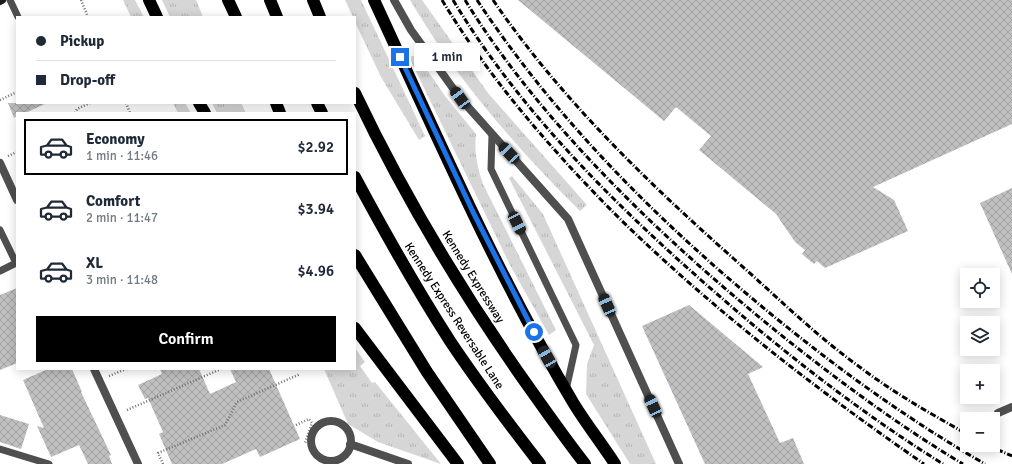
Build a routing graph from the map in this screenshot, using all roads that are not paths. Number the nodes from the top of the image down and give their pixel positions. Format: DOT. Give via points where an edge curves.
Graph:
graph roads {
  1 [pos="10,0"];
  2 [pos="149,0"];
  3 [pos="228,0"];
  4 [pos="270,0"];
  5 [pos="313,0"];
  6 [pos="374,0"];
  7 [pos="394,0"];
  8 [pos="18,16"];
  9 [pos="157,16"];
  10 [pos="236,16"];
  11 [pos="277,16"];
  12 [pos="320,16"];
  13 [pos="356,95"];
  14 [pos="492,135"];
  15 [pos="0,163"];
  16 [pos="356,179"];
  17 [pos="16,198"];
  18 [pos="0,230"];
  19 [pos="356,257"];
  20 [pos="0,271"];
  21 [pos="356,329"];
  22 [pos="94,370"];
  23 [pos="566,390"];
  24 [pos="1012,407"];
  25 [pos="998,412"];
  26 [pos="350,444"];
  27 [pos="0,449"];
  28 [pos="49,464"];
  29 [pos="138,464"];
  30 [pos="408,464"];
  31 [pos="458,464"];
  32 [pos="490,464"];
  33 [pos="540,464"];
  34 [pos="585,464"];
  35 [pos="615,464"];
  36 [pos="679,464"];
  1 -- 8 [label="lane"];
  2 -- 9 [label="highway"];
  3 -- 10 [label="highway"];
  4 -- 11 [label="highway"];
  5 -- 12 [label="highway"];
  6 -- 23 [label="highway" via="473,212 520,307"];
  7 -- 14 [label="street" via="411,30 460,98"];
  13 -- 34 [label="highway, Kennedy Expressway" via="419,215 471,303"];
  14 -- 23 [label="lane" via="491,169 576,345"];
  14 -- 36 [label="street" via="568,218"];
  15 -- 17 [label="street"];
  16 -- 33 [label="highway, Kennedy Express Reversable Lane" via="392,246 450,341"];
  18 -- 20 [label="lane" via="16,263"];
  19 -- 32 [label="highway" via="427,372"];
  21 -- 31 [label="highway"];
  22 -- 29 [label="street"];
  23 -- 35 [label="highway"];
  24 -- 25 [label="street"];
  26 -- 26 [label="street" via="345,427 334,422 322,423 312,437 312,448 316,454 327,460 339,459"];
  26 -- 30 [label="street"];
  27 -- 28 [label="lane"];
}
